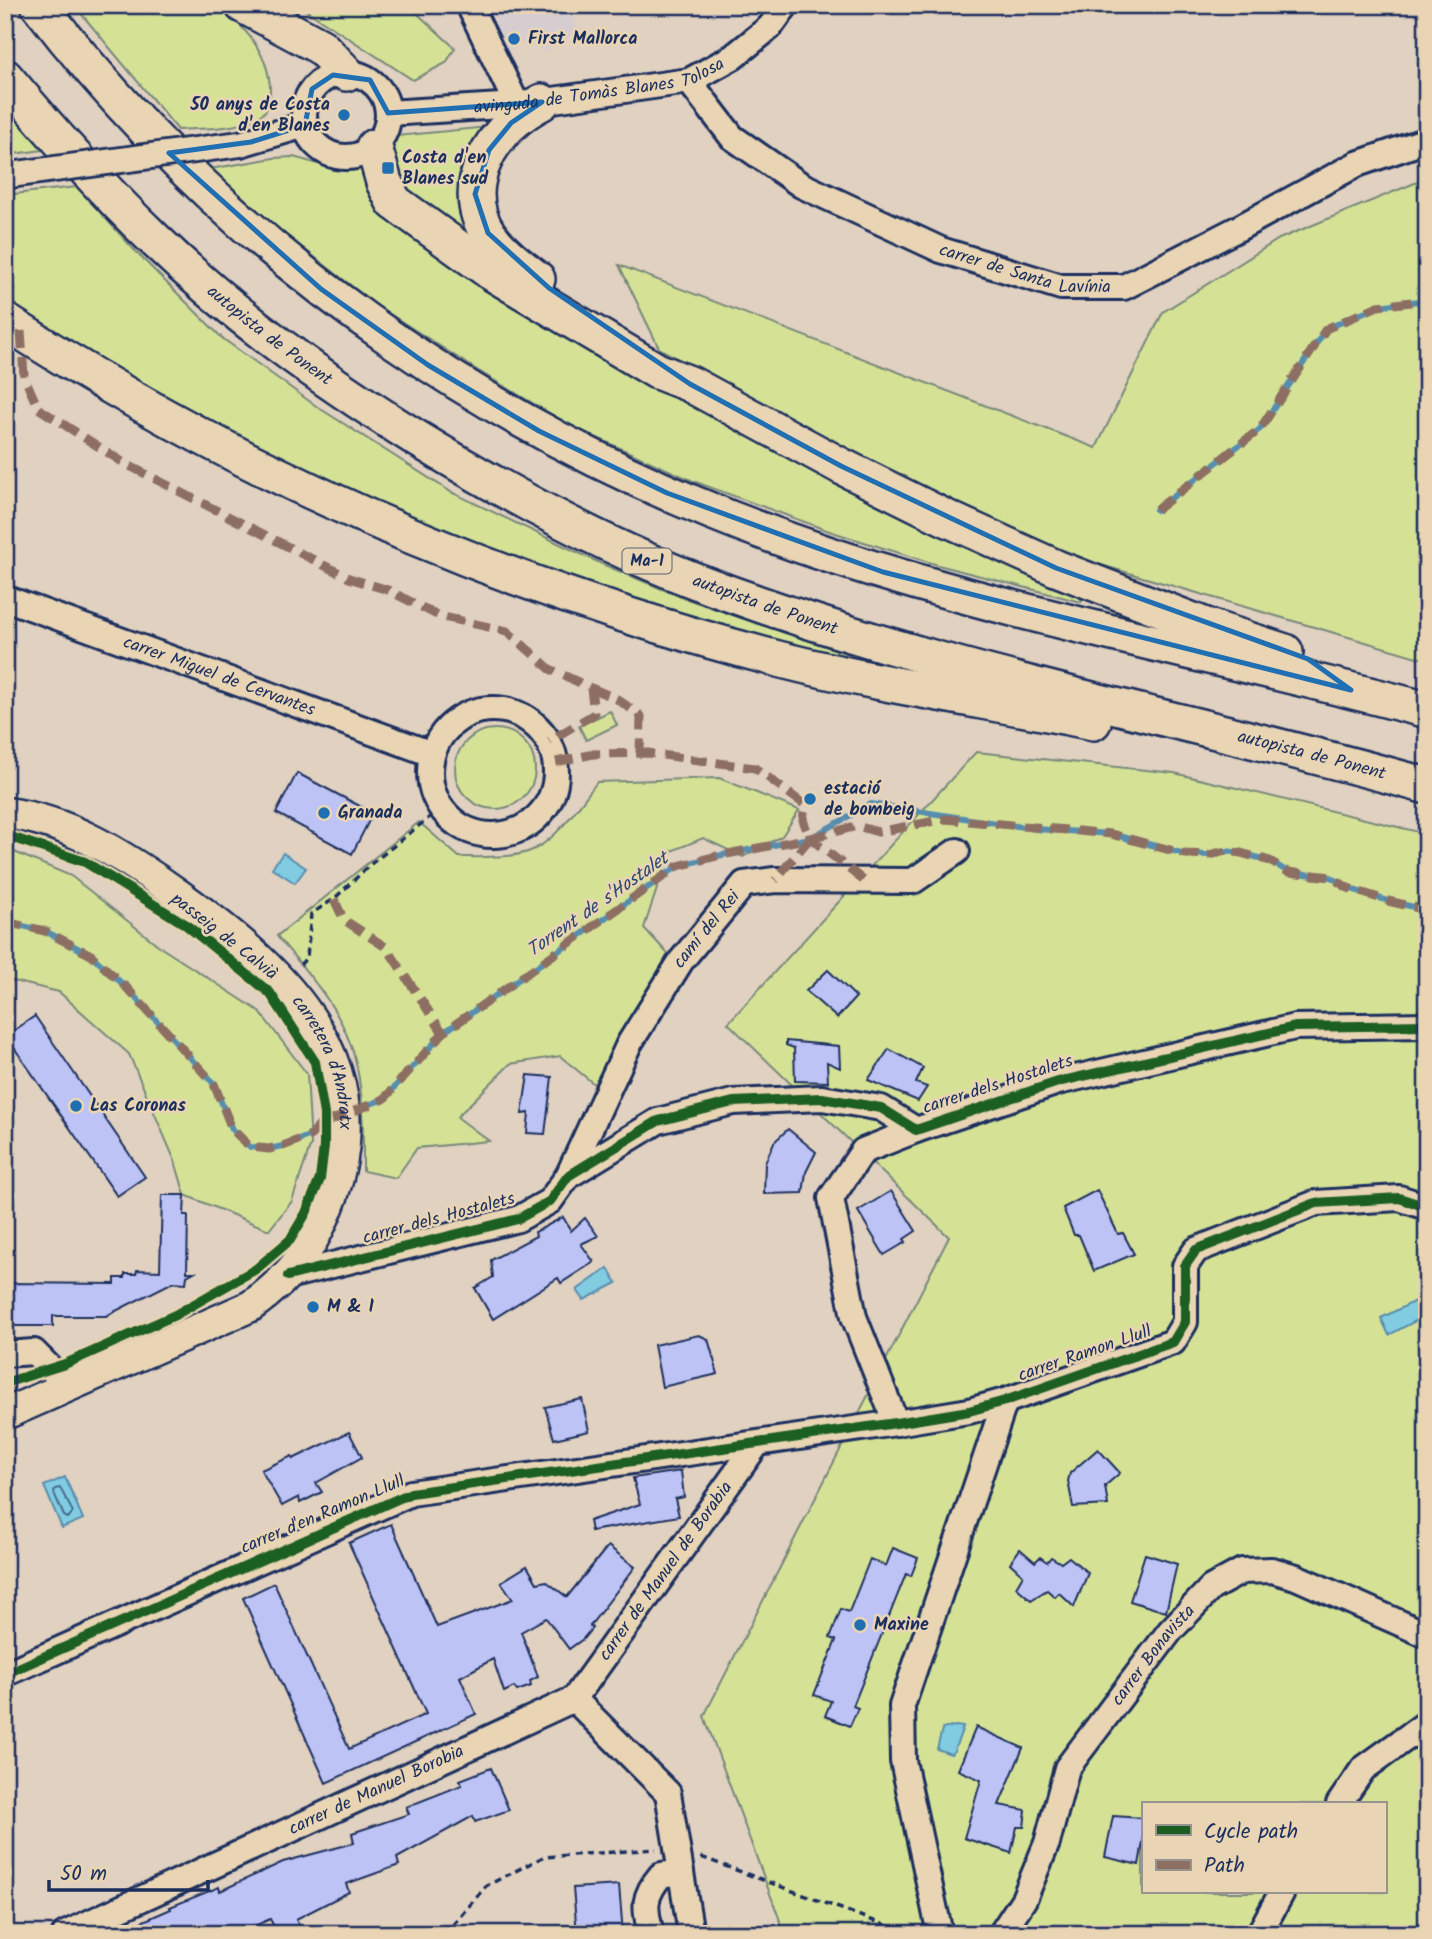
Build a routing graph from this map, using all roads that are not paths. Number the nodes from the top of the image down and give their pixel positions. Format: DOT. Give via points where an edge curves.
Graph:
graph roads {
  1 [pos="39,5"];
  2 [pos="243,5"];
  3 [pos="469,5"];
  4 [pos="786,5"];
  5 [pos="346,73"];
  6 [pos="5,76"];
  7 [pos="689,81"];
  8 [pos="529,104"];
  9 [pos="388,113"];
  10 [pos="304,125"];
  11 [pos="1427,140"];
  12 [pos="374,147"];
  13 [pos="8,176"];
  14 [pos="5,321"];
  15 [pos="690,384"];
  16 [pos="5,598"];
  17 [pos="1351,690"];
  18 [pos="1427,710"];
  19 [pos="432,754"];
  20 [pos="1427,786"];
  21 [pos="1427,805"];
  22 [pos="5,813"];
  23 [pos="957,851"];
  24 [pos="1427,1025"];
  25 [pos="916,1130"];
  26 [pos="568,1176"];
  27 [pos="1427,1207"];
  28 [pos="288,1276"];
  29 [pos="5,1354"];
  30 [pos="68,1387"];
  31 [pos="1005,1401"];
  32 [pos="5,1415"];
  33 [pos="896,1423"];
  34 [pos="757,1444"];
  35 [pos="1427,1635"];
  36 [pos="5,1675"];
  37 [pos="574,1699"];
  38 [pos="1427,1723"];
  39 [pos="1340,1802"];
  40 [pos="681,1872"];
  41 [pos="1281,1894"];
  42 [pos="65,1934"];
  43 [pos="651,1934"];
  44 [pos="691,1934"];
  45 [pos="940,1934"];
  46 [pos="1001,1934"];
  47 [pos="1259,1934"];
  1 -- 17 [label="highway" via="140,124 274,251 428,365 569,447 667,493 831,556 990,602"];
  2 -- 5 [label="highway" via="321,47"];
  3 -- 8 [label="street"];
  4 -- 7 [label="street, avinguda de Tomàs Blanes Tolosa" via="770,27 733,57"];
  5 -- 9 [label="street" via="370,80 386,100"];
  5 -- 10 [label="street" via="322,80 312,89 303,113"];
  6 -- 20 [label="highway, autopista de Ponent / Ma-1" via="129,214 274,341 338,390 486,481 591,536 708,585 864,638"];
  7 -- 8 [label="street, avinguda de Tomàs Blanes Tolosa"];
  7 -- 11 [label="street, carrer de Santa Lavínia" via="732,137 801,185 941,250 1061,287 1124,288 1357,164"];
  8 -- 9 [label="street, avinguda de Tomàs Blanes Tolosa"];
  8 -- 15 [label="highway" via="481,165 475,194 488,233 549,289"];
  9 -- 12 [label="street" via="382,137"];
  10 -- 12 [label="street" via="310,139 333,156 355,156"];
  10 -- 13 [label="street, bridge" via="240,144"];
  12 -- 15 [label="highway" via="394,202 491,272 657,371"];
  14 -- 21 [label="highway" via="116,389 265,469 417,538 559,593 782,660 1140,732"];
  15 -- 17 [label="highway" via="944,517 1056,568 1308,660"];
  16 -- 19 [label="street, carrer Miguel de Cervantes"];
  17 -- 18 [label="highway"];
  19 -- 19 [label="street" via="457,720 476,711 518,713 549,741 556,762 550,802 520,831 479,835 460,827 441,808 430,775"];
  22 -- 28 [label="main road, carretera d'Andratx" via="92,839 146,872 246,946 286,984 316,1024 335,1072 346,1135 324,1219"];
  23 -- 26 [label="street, camí del Rei" via="913,881 744,884 681,961 629,1044"];
  24 -- 25 [label="street, carrer dels Hostalets" via="1295,1027 1058,1082"];
  25 -- 26 [label="street, carrer dels Hostalets" via="881,1108 822,1098 733,1102 658,1121"];
  25 -- 33 [label="street" via="863,1151 831,1198 855,1317"];
  26 -- 28 [label="street, carrer dels Hostalets" via="550,1200 518,1219"];
  27 -- 31 [label="street, carrer Ramon Llull" via="1399,1198 1316,1203 1196,1250 1185,1266 1185,1322 1173,1342"];
  28 -- 30 [label="main road, carretera d'Andratx" via="251,1306"];
  29 -- 30 [label="street" via="34,1352"];
  30 -- 32 [label="main road, carretera d'Andratx"];
  31 -- 33 [label="street, carrer Ramon Llull"];
  31 -- 45 [label="street" via="902,1706 903,1761"];
  33 -- 34 [label="street, carrer Ramon Llull"];
  34 -- 36 [label="street, carrer d'en Ramon Llull" via="411,1493"];
  34 -- 37 [label="street, carrer de Manuel de Borabia"];
  35 -- 46 [label="street, carrer Bonavista" via="1272,1570 1242,1570 1211,1588 1170,1631 1067,1768 1047,1843 1024,1899"];
  37 -- 40 [label="street" via="668,1793"];
  37 -- 42 [label="street, carrer de Manuel Borobia"];
  38 -- 39 [label="street" via="1363,1769"];
  40 -- 43 [label="street" via="661,1875 647,1891"];
  40 -- 44 [label="street"];
  41 -- 47 [label="street"];
}
